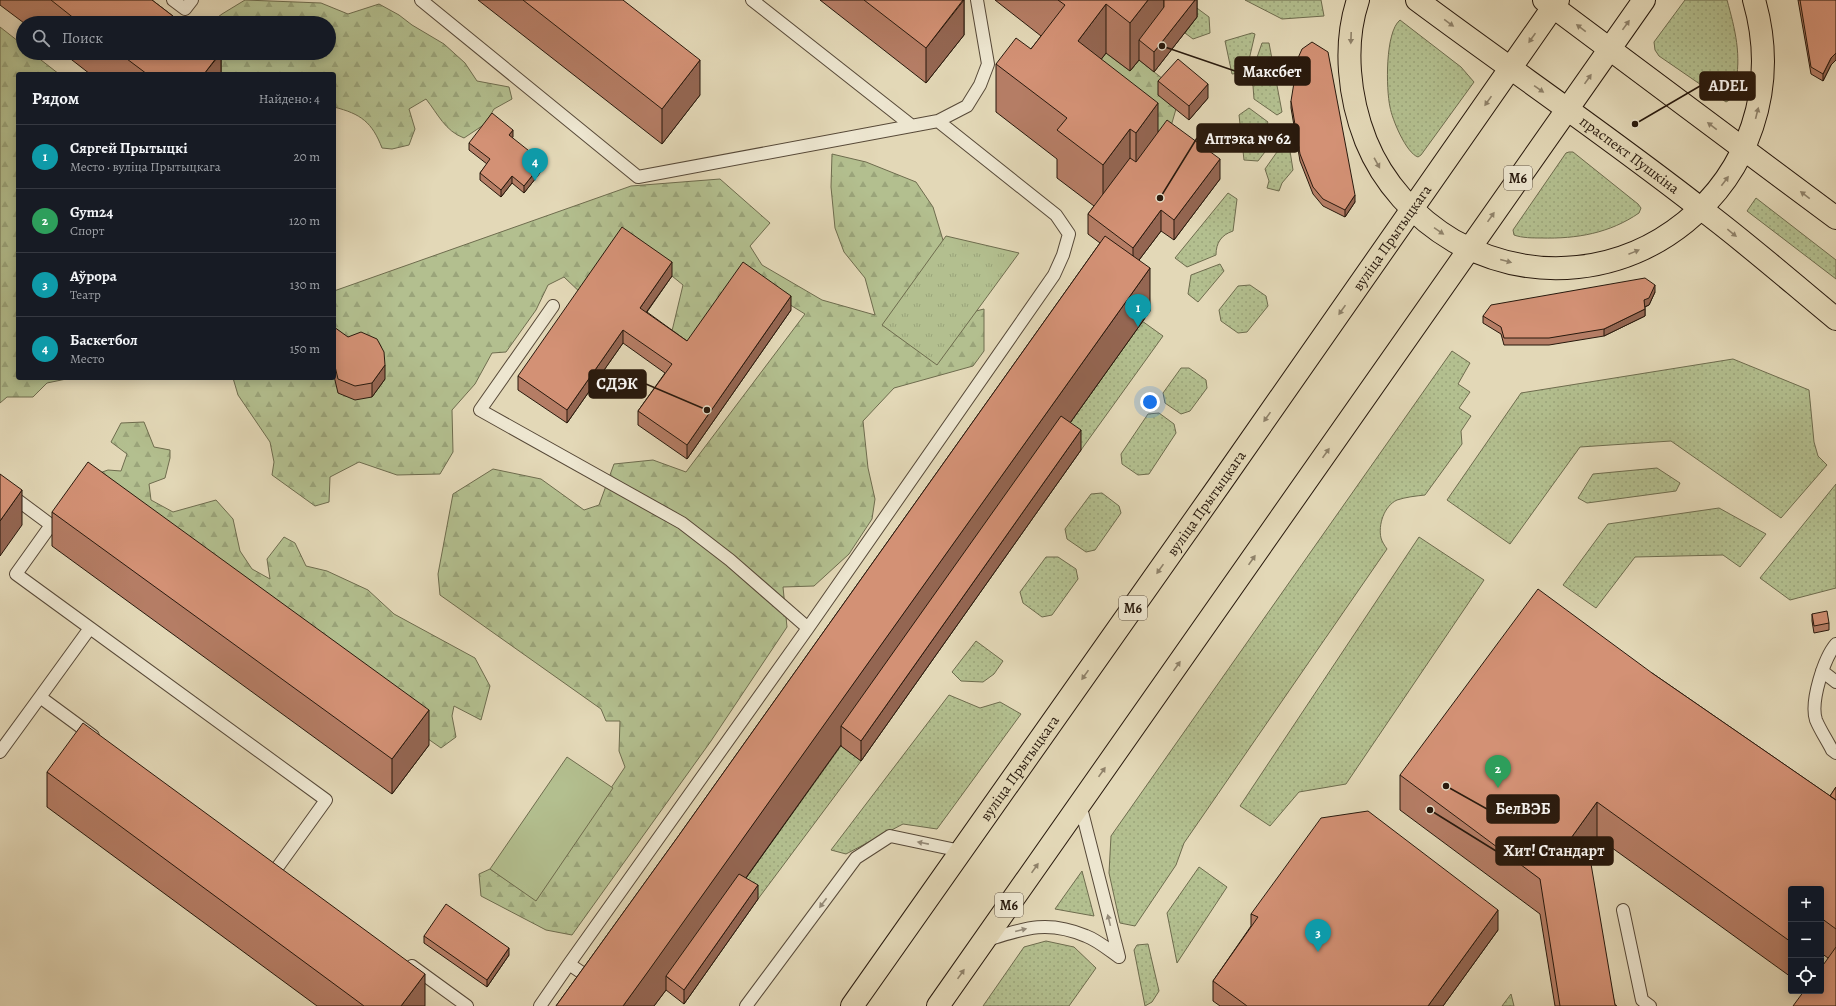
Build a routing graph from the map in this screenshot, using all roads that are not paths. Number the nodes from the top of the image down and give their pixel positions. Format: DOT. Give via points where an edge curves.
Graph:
graph roads {
  1 [pos="173,0"];
  2 [pos="192,0"];
  3 [pos="422,0"];
  4 [pos="752,0"];
  5 [pos="977,0"];
  6 [pos="1358,0"];
  7 [pos="1417,0"];
  8 [pos="1644,0"];
  9 [pos="1754,0"];
  10 [pos="1552,3"];
  11 [pos="1608,49"];
  12 [pos="1511,69"];
  13 [pos="1567,108"];
  14 [pos="938,121"];
  15 [pos="912,126"];
  16 [pos="1743,149"];
  17 [pos="1702,208"];
  18 [pos="1412,210"];
  19 [pos="1836,218"];
  20 [pos="1469,249"];
  21 [pos="553,306"];
  22 [pos="1836,319"];
  23 [pos="0,487"];
  24 [pos="90,628"];
  25 [pos="808,628"];
  26 [pos="1836,644"];
  27 [pos="1822,672"];
  28 [pos="1836,682"];
  29 [pos="40,697"];
  30 [pos="104,744"];
  31 [pos="0,752"];
  32 [pos="1836,753"];
  33 [pos="1080,804"];
  34 [pos="962,851"];
  35 [pos="264,859"];
  36 [pos="277,868"];
  37 [pos="290,878"];
  38 [pos="1623,910"];
  39 [pos="983,942"];
  40 [pos="404,960"];
  41 [pos="569,964"];
  42 [pos="602,986"];
  43 [pos="467,1006"];
  44 [pos="540,1006"];
  45 [pos="746,1006"];
  46 [pos="852,1006"];
  47 [pos="938,1006"];
  48 [pos="1650,1006"];
  1 -- 2 [label="lane" via="185,9"];
  3 -- 15 [label="lane" via="638,177"];
  4 -- 15 [label="lane"];
  5 -- 14 [label="lane" via="988,64 980,86 967,106"];
  6 -- 18 [label="main road, one-way" via="1352,25 1350,65 1358,118 1378,166"];
  7 -- 12 [label="main road, праспект Пушкіна, one-way"];
  11 -- 8 [label="main road, М6, one-way"];
  16 -- 9 [label="main road, one-way" via="1755,121 1762,80 1762,33"];
  11 -- 10 [label="main road, one-way"];
  10 -- 12 [label="main road, вуліца Прытыцкага / М6, one-way"];
  13 -- 11 [label="main road, М6, one-way"];
  16 -- 11 [label="main road, one-way"];
  12 -- 13 [label="main road, праспект Пушкіна, one-way"];
  12 -- 18 [label="main road, вуліца Прытыцкага / М6, one-way"];
  13 -- 17 [label="main road, праспект Пушкіна"];
  20 -- 13 [label="main road, М6, one-way"];
  14 -- 15 [label="lane"];
  14 -- 25 [label="lane" via="1056,215 1069,234 1054,275"];
  17 -- 16 [label="main road, one-way" via="1731,173"];
  19 -- 16 [label="main road, one-way"];
  20 -- 17 [label="main road, one-way" via="1522,265 1582,266 1623,257 1642,249 1676,229"];
  17 -- 22 [label="main road, праспект Пушкіна, one-way"];
  18 -- 20 [label="main road, one-way"];
  18 -- 34 [label="main road, вуліца Прытыцкага / М6, one-way"];
  33 -- 20 [label="main road, М6, one-way"];
  21 -- 25 [label="lane" via="480,410 682,523 730,560"];
  23 -- 24 [label="lane" via="51,525 16,574"];
  24 -- 29 [label="lane"];
  24 -- 36 [label="lane" via="326,800"];
  25 -- 41 [label="lane"];
  26 -- 27 [label="lane"];
  27 -- 28 [label="lane"];
  27 -- 32 [label="lane" via="1816,699 1816,719"];
  29 -- 30 [label="lane"];
  29 -- 31 [label="lane"];
  39 -- 33 [label="main road, М6, one-way"];
  39 -- 33 [label="lane, one-way" via="1022,929 1052,926 1086,936 1119,958"];
  34 -- 45 [label="lane, one-way" via="890,836 856,858"];
  34 -- 46 [label="main road, вуліца Прытыцкага / М6"];
  35 -- 36 [label="lane"];
  36 -- 37 [label="lane"];
  38 -- 48 [label="lane" via="1642,1000"];
  47 -- 39 [label="main road, М6, one-way"];
  40 -- 43 [label="lane"];
  41 -- 42 [label="lane"];
  41 -- 44 [label="lane"];
}
